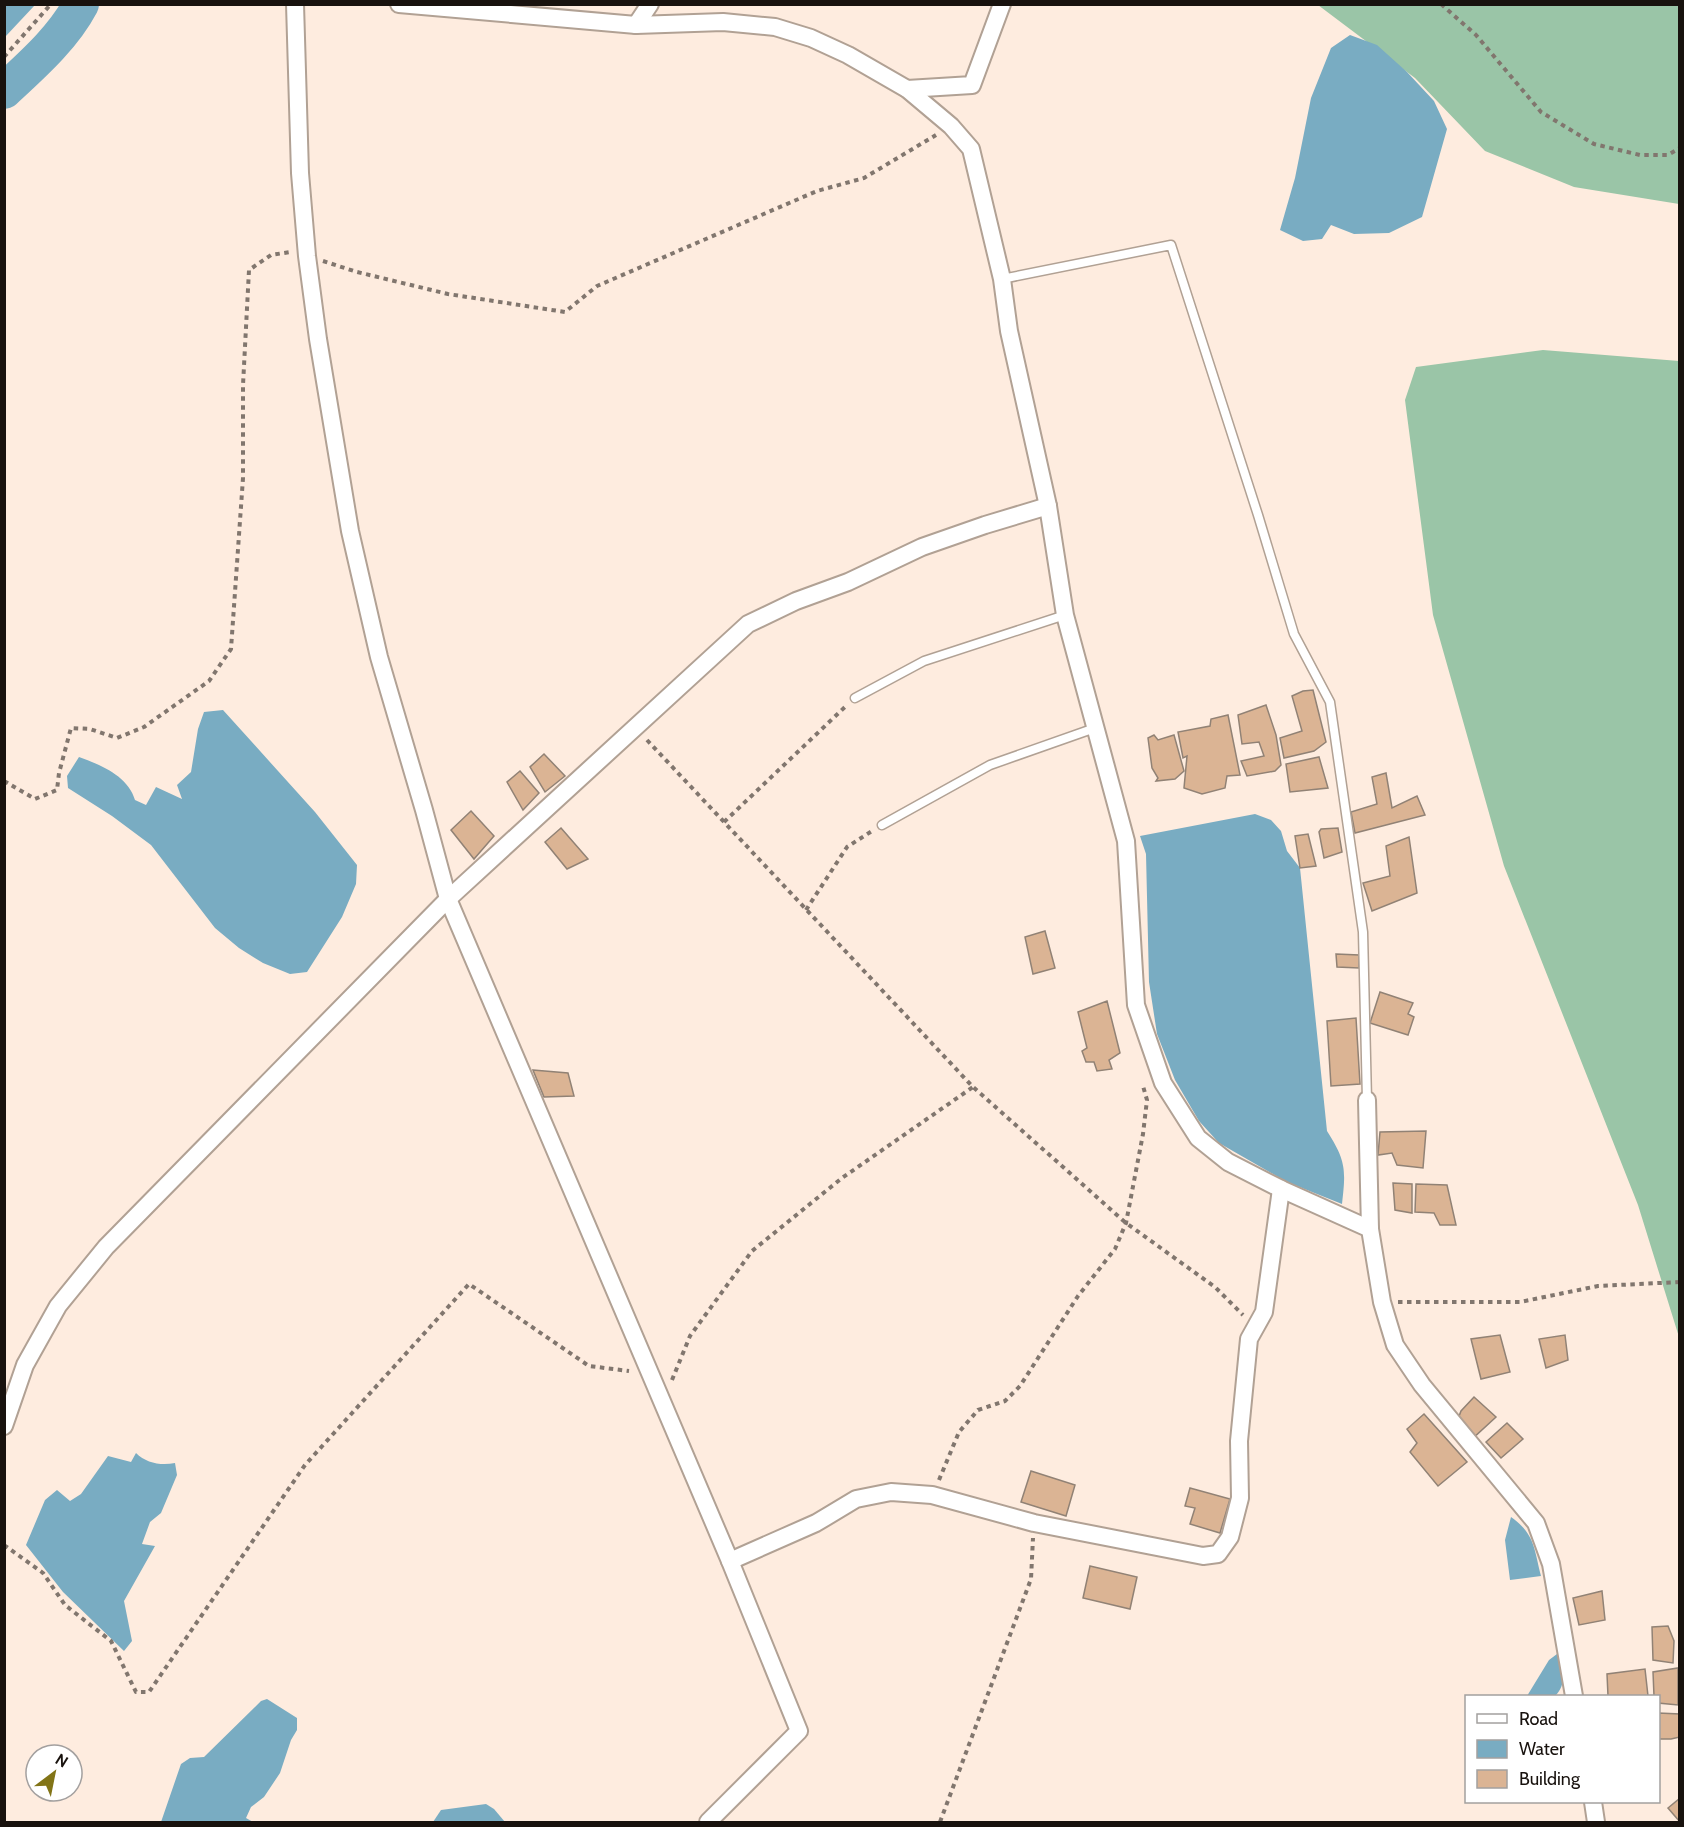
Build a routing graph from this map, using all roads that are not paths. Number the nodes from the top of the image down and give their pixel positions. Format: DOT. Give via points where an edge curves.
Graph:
graph roads {
  1 [pos="295,4"];
  2 [pos="399,4"];
  3 [pos="650,4"];
  4 [pos="1002,4"];
  5 [pos="636,25"];
  6 [pos="907,89"];
  7 [pos="1002,279"];
  8 [pos="1048,506"];
  9 [pos="1065,615"];
  10 [pos="855,698"];
  11 [pos="1095,728"];
  12 [pos="882,825"];
  13 [pos="448,899"];
  14 [pos="1367,1100"];
  15 [pos="1281,1189"];
  16 [pos="1370,1229"];
  17 [pos="4,1426"];
  18 [pos="730,1561"];
  19 [pos="1574,1695"];
  20 [pos="1593,1803"];
  21 [pos="708,1822"];
  22 [pos="1596,1822"];
  1 -- 13 [label="street" via="300,173 307,256 350,531 366,605"];
  2 -- 5 [label="street"];
  3 -- 5 [label="street"];
  4 -- 6 [label="street" via="972,85"];
  5 -- 6 [label="street" via="723,22 775,27 812,38"];
  6 -- 7 [label="street" via="951,126 971,149"];
  7 -- 8 [label="street" via="1009,331"];
  7 -- 14 [label="lane" via="1171,245 1294,634 1330,702 1363,932"];
  8 -- 9 [label="street"];
  8 -- 13 [label="street" via="922,547 747,624"];
  9 -- 10 [label="lane" via="924,661"];
  9 -- 11 [label="street"];
  11 -- 12 [label="lane" via="990,765"];
  11 -- 15 [label="street" via="1126,841 1136,1005 1162,1083 1198,1138 1228,1162"];
  13 -- 17 [label="street" via="106,1246 58,1306 25,1365"];
  13 -- 18 [label="street"];
  14 -- 16 [label="street"];
  15 -- 16 [label="street"];
  15 -- 18 [label="street" via="1264,1312 1249,1339 1239,1441 1240,1498 1230,1537 1218,1554 1203,1556 1034,1522 932,1495 891,1492 856,1499 816,1524"];
  16 -- 19 [label="street" via="1382,1302 1395,1345 1422,1385 1536,1523 1551,1564"];
  18 -- 21 [label="street" via="799,1731"];
  20 -- 22 [label="street"];
}
